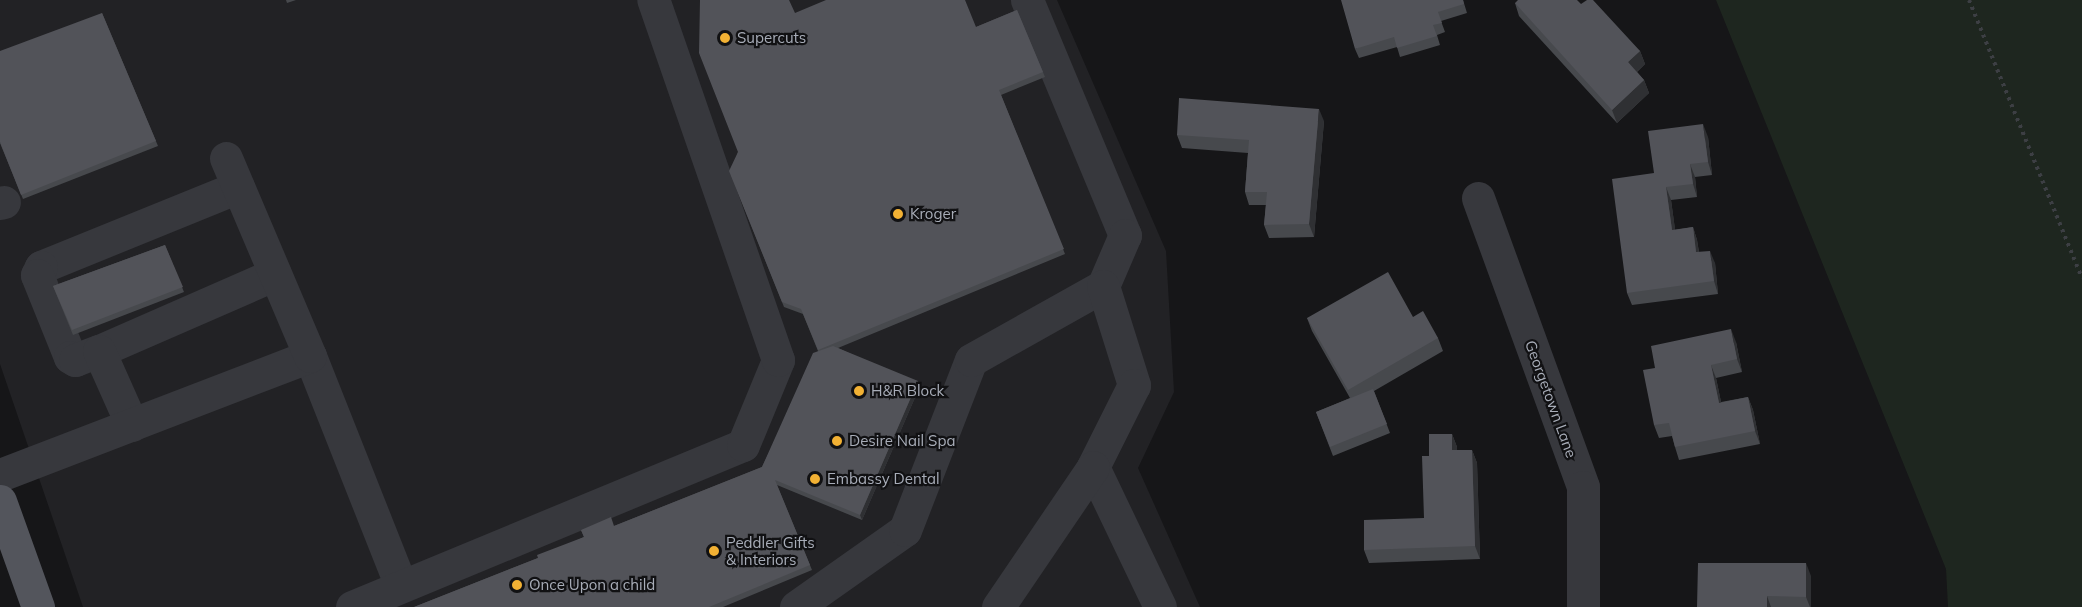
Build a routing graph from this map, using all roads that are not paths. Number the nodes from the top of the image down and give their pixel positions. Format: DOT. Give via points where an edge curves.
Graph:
graph roads {
  1 [pos="653,0"];
  2 [pos="1027,0"];
  3 [pos="1478,198"];
  4 [pos="275,274"];
  5 [pos="1103,286"];
  6 [pos="99,351"];
  7 [pos="310,356"];
  8 [pos="132,425"];
  9 [pos="1093,467"];
  10 [pos="0,476"];
  11 [pos="0,501"];
  12 [pos="401,586"];
  13 [pos="38,607"];
  14 [pos="352,607"];
  15 [pos="796,607"];
  16 [pos="998,607"];
  17 [pos="1160,607"];
  18 [pos="1583,607"];
  1 -- 12 [label="street" via="778,360 743,445"];
  2 -- 5 [label="street" via="1125,235"];
  3 -- 18 [label="street, Georgetown Lane" via="1583,487"];
  4 -- 6 [label="street"];
  4 -- 6 [label="street" via="232,172 41,267 37,275 70,357 75,360"];
  4 -- 7 [label="street"];
  5 -- 9 [label="street" via="1134,385"];
  5 -- 15 [label="street" via="971,360 905,530"];
  6 -- 8 [label="street"];
  7 -- 8 [label="street"];
  7 -- 12 [label="street"];
  8 -- 10 [label="street"];
  9 -- 16 [label="street"];
  9 -- 17 [label="street"];
  11 -- 13 [label="main road"];
  12 -- 14 [label="street"];
}
